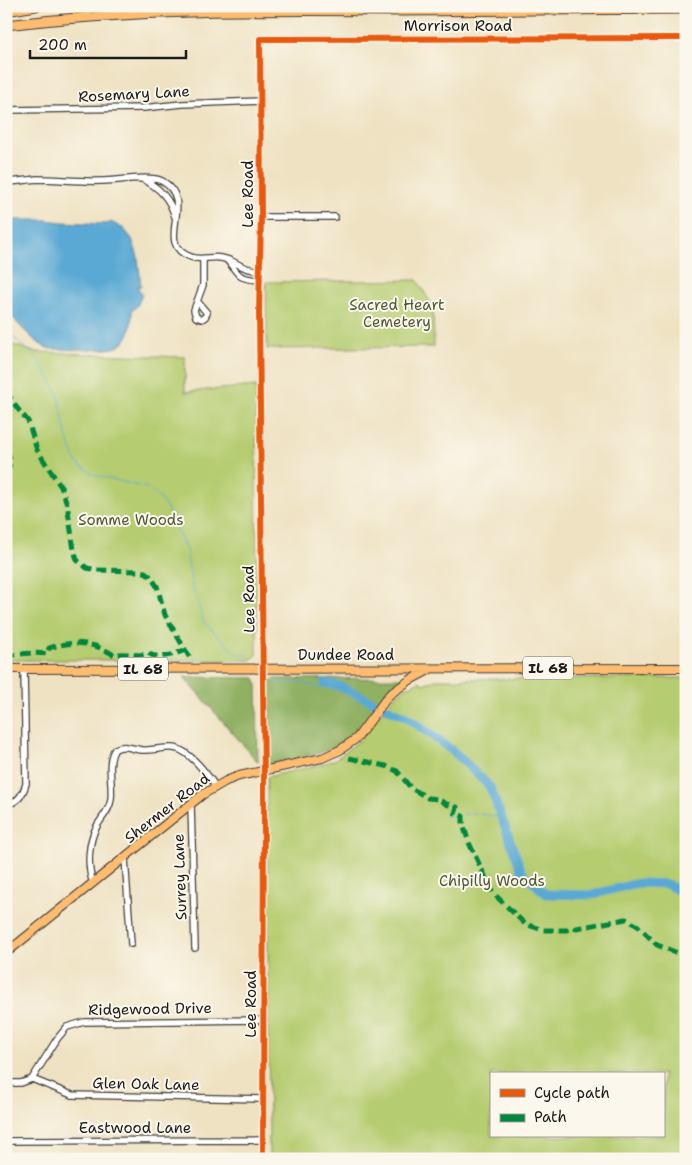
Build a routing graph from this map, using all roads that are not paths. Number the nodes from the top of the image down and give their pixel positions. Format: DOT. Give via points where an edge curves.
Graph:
graph roads {
  1 [pos="36,6"];
  2 [pos="686,9"];
  3 [pos="6,11"];
  4 [pos="6,25"];
  5 [pos="686,38"];
  6 [pos="260,39"];
  7 [pos="260,101"];
  8 [pos="7,110"];
  9 [pos="6,182"];
  10 [pos="261,217"];
  11 [pos="335,217"];
  12 [pos="203,259"];
  13 [pos="226,259"];
  14 [pos="260,270"];
  15 [pos="259,280"];
  16 [pos="197,301"];
  17 [pos="431,668"];
  18 [pos="686,668"];
  19 [pos="6,669"];
  20 [pos="24,669"];
  21 [pos="262,669"];
  22 [pos="264,770"];
  23 [pos="216,787"];
  24 [pos="6,805"];
  25 [pos="191,805"];
  26 [pos="125,858"];
  27 [pos="93,884"];
  28 [pos="131,944"];
  29 [pos="195,948"];
  30 [pos="6,953"];
  31 [pos="264,1020"];
  32 [pos="32,1079"];
  33 [pos="6,1083"];
  34 [pos="263,1099"];
  35 [pos="263,1140"];
  36 [pos="6,1141"];
  37 [pos="263,1159"];
  1 -- 3 [label="highway"];
  2 -- 4 [label="highway" via="220,10 147,12"];
  5 -- 6 [label="street, Morrison Road"];
  6 -- 7 [label="street, Lee Road"];
  7 -- 8 [label="street, Rosemary Lane" via="143,108"];
  7 -- 10 [label="street, Lee Road"];
  9 -- 12 [label="street" via="157,178 170,187 178,204 173,235 177,247 187,256"];
  10 -- 11 [label="street"];
  10 -- 14 [label="street, Lee Road"];
  12 -- 13 [label="street"];
  12 -- 16 [label="street" via="204,279"];
  13 -- 14 [label="street" via="245,269"];
  13 -- 15 [label="street" via="238,275"];
  14 -- 15 [label="street, Lee Road"];
  15 -- 21 [label="street, Lee Road"];
  17 -- 18 [label="main road, Dundee Road / IL 68"];
  17 -- 21 [label="main road, Dundee Road / IL 68"];
  17 -- 22 [label="main road, Shermer Road" via="389,695 357,738 340,750 322,758"];
  19 -- 20 [label="main road, Dundee Road / IL 68"];
  20 -- 21 [label="main road, Dundee Road / IL 68"];
  20 -- 24 [label="street" via="26,784 22,796"];
  21 -- 22 [label="street, Lee Road"];
  22 -- 23 [label="main road, Shermer Road" via="239,776"];
  22 -- 31 [label="street, Lee Road"];
  23 -- 25 [label="main road, Shermer Road"];
  23 -- 27 [label="street" via="198,764 177,748 144,750 124,746 115,749 111,757 110,804 95,828 91,843"];
  25 -- 26 [label="main road, Shermer Road"];
  25 -- 29 [label="street, Surrey Lane"];
  26 -- 27 [label="main road, Shermer Road"];
  26 -- 28 [label="street"];
  27 -- 30 [label="main road, Shermer Road"];
  31 -- 32 [label="street, Ridgewood Drive" via="84,1022 67,1027"];
  31 -- 34 [label="street, Lee Road"];
  32 -- 33 [label="street"];
  32 -- 34 [label="street, Glen Oak Lane" via="72,1095"];
  34 -- 35 [label="street, Lee Road"];
  35 -- 36 [label="street, Eastwood Lane"];
  35 -- 37 [label="street, Lee Road"];
}
